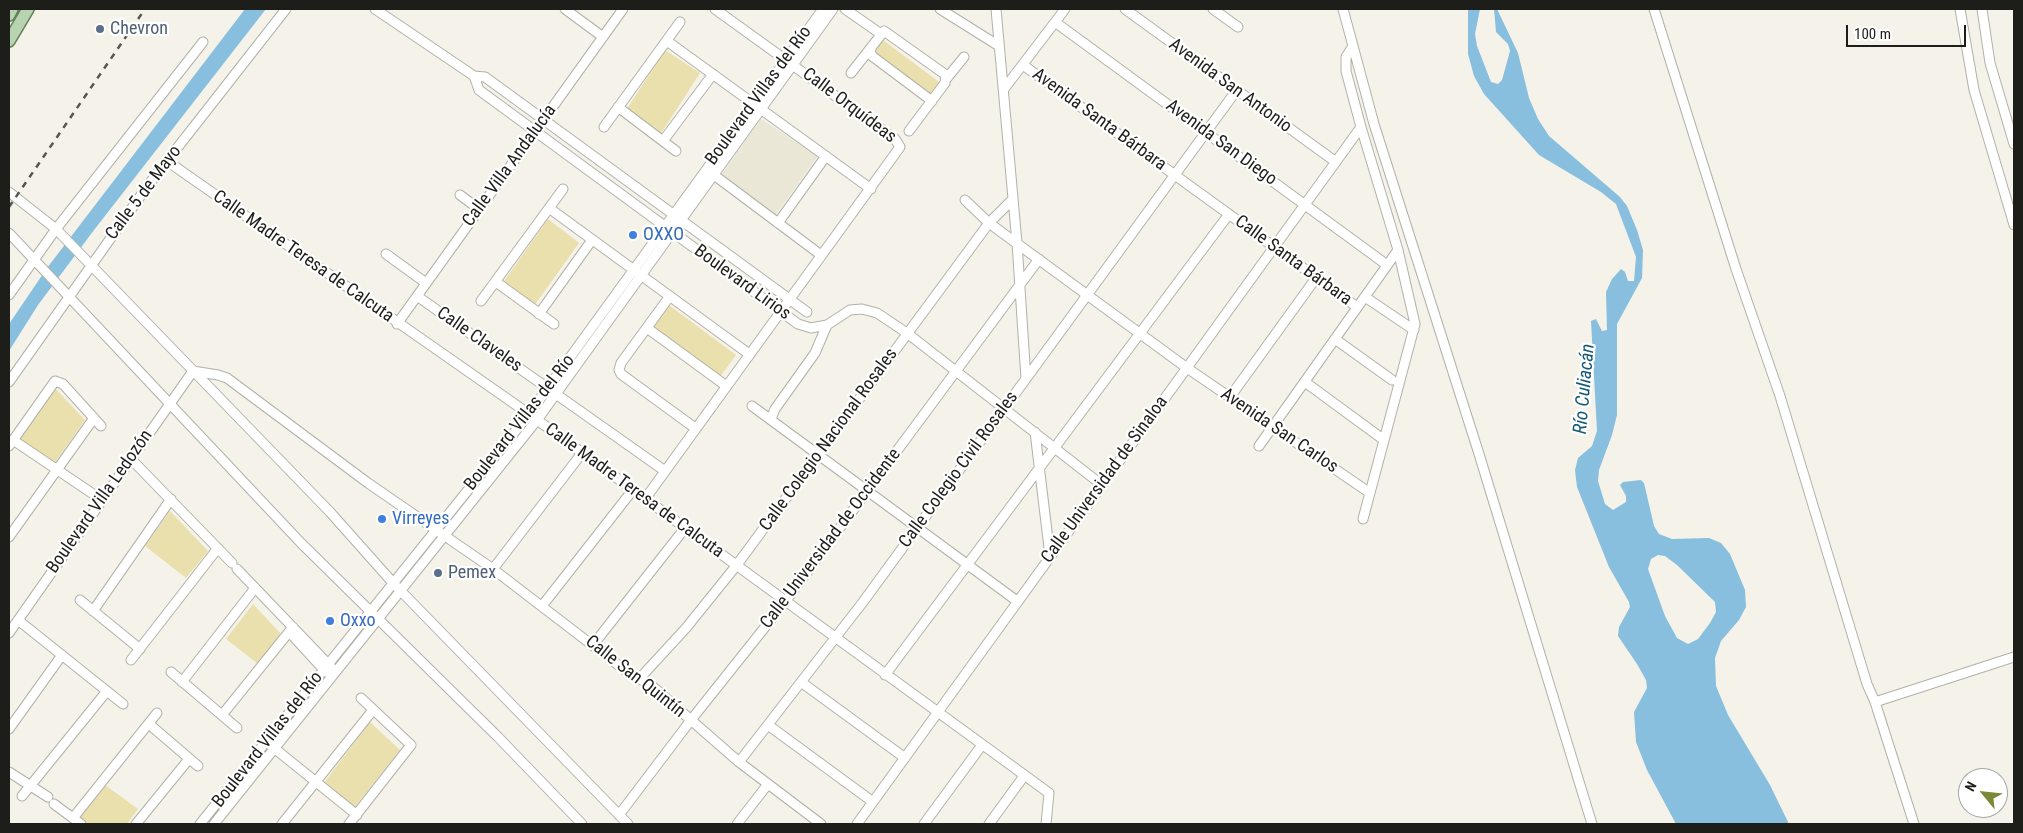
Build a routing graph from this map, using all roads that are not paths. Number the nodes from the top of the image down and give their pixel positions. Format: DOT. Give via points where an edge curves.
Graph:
graph roads {
  1 [pos="12,9"];
  2 [pos="28,9"];
  3 [pos="286,9"];
  4 [pos="375,9"];
  5 [pos="565,9"];
  6 [pos="623,9"];
  7 [pos="715,9"];
  8 [pos="845,9"];
  9 [pos="940,9"];
  10 [pos="997,9"];
  11 [pos="1065,9"];
  12 [pos="1125,9"];
  13 [pos="1213,9"];
  14 [pos="1343,9"];
  15 [pos="1654,9"];
  16 [pos="1960,9"];
  17 [pos="1982,9"];
  18 [pos="828,10"];
  19 [pos="9,15"];
  20 [pos="680,22"];
  21 [pos="1055,22"];
  22 [pos="1238,27"];
  23 [pos="881,34"];
  24 [pos="603,36"];
  25 [pos="9,41"];
  26 [pos="667,41"];
  27 [pos="203,42"];
  28 [pos="872,46"];
  29 [pos="999,46"];
  30 [pos="1353,46"];
  31 [pos="964,57"];
  32 [pos="790,61"];
  33 [pos="1023,65"];
  34 [pos="851,73"];
  35 [pos="713,74"];
  36 [pos="945,75"];
  37 [pos="474,76"];
  38 [pos="1004,89"];
  39 [pos="1236,90"];
  40 [pos="932,100"];
  41 [pos="618,107"];
  42 [pos="758,107"];
  43 [pos="544,120"];
  44 [pos="604,127"];
  45 [pos="1360,127"];
  46 [pos="910,131"];
  47 [pos="534,132"];
  48 [pos="1206,132"];
  49 [pos="663,141"];
  50 [pos="2014,144"];
  51 [pos="676,151"];
  52 [pos="826,156"];
  53 [pos="167,161"];
  54 [pos="1336,162"];
  55 [pos="714,175"];
  56 [pos="1175,175"];
  57 [pos="871,188"];
  58 [pos="563,189"];
  59 [pos="9,192"];
  60 [pos="460,195"];
  61 [pos="1013,199"];
  62 [pos="965,200"];
  63 [pos="1305,205"];
  64 [pos="549,208"];
  65 [pos="479,209"];
  66 [pos="1229,214"];
  67 [pos="677,217"];
  68 [pos="778,222"];
  69 [pos="989,223"];
  70 [pos="2014,225"];
  71 [pos="669,229"];
  72 [pos="58,230"];
  73 [pos="9,233"];
  74 [pos="592,240"];
  75 [pos="1017,243"];
  76 [pos="1275,248"];
  77 [pos="1398,250"];
  78 [pos="386,254"];
  79 [pos="821,255"];
  80 [pos="1039,259"];
  81 [pos="37,263"];
  82 [pos="89,263"];
  83 [pos="1387,265"];
  84 [pos="637,273"];
  85 [pos="1316,278"];
  86 [pos="496,282"];
  87 [pos="426,283"];
  88 [pos="1018,287"];
  89 [pos="9,295"];
  90 [pos="1087,295"];
  91 [pos="417,296"];
  92 [pos="670,296"];
  93 [pos="1365,297"];
  94 [pos="68,298"];
  95 [pos="790,299"];
  96 [pos="482,301"];
  97 [pos="1357,307"];
  98 [pos="781,311"];
  99 [pos="806,312"];
  100 [pos="538,314"];
  101 [pos="397,324"];
  102 [pos="554,324"];
  103 [pos="827,325"];
  104 [pos="647,328"];
  105 [pos="1414,330"];
  106 [pos="907,333"];
  107 [pos="1140,333"];
  108 [pos="1335,339"];
  109 [pos="749,354"];
  110 [pos="1187,368"];
  111 [pos="193,371"];
  112 [pos="956,371"];
  113 [pos="1026,380"];
  114 [pos="1392,380"];
  115 [pos="9,382"];
  116 [pos="1305,382"];
  117 [pos="725,385"];
  118 [pos="552,391"];
  119 [pos="1230,397"];
  120 [pos="168,404"];
  121 [pos="752,406"];
  122 [pos="1004,409"];
  123 [pos="529,414"];
  124 [pos="94,418"];
  125 [pos="771,419"];
  126 [pos="537,420"];
  127 [pos="101,426"];
  128 [pos="1272,426"];
  129 [pos="695,428"];
  130 [pos="1035,432"];
  131 [pos="1384,440"];
  132 [pos="11,443"];
  133 [pos="1259,446"];
  134 [pos="1055,448"];
  135 [pos="582,454"];
  136 [pos="820,454"];
  137 [pos="131,460"];
  138 [pos="1039,469"];
  139 [pos="57,470"];
  140 [pos="664,470"];
  141 [pos="1102,484"];
  142 [pos="868,490"];
  143 [pos="632,491"];
  144 [pos="1370,493"];
  145 [pos="171,499"];
  146 [pos="645,499"];
  147 [pos="102,500"];
  148 [pos="1363,519"];
  149 [pos="918,527"];
  150 [pos="685,528"];
  151 [pos="436,530"];
  152 [pos="444,536"];
  153 [pos="9,537"];
  154 [pos="218,548"];
  155 [pos="1050,556"];
  156 [pos="968,564"];
  157 [pos="736,566"];
  158 [pos="492,569"];
  159 [pos="398,587"];
  160 [pos="255,588"];
  161 [pos="80,600"];
  162 [pos="785,602"];
  163 [pos="1017,602"];
  164 [pos="542,606"];
  165 [pos="93,611"];
  166 [pos="374,614"];
  167 [pos="18,620"];
  168 [pos="291,630"];
  169 [pos="9,633"];
  170 [pos="835,639"];
  171 [pos="594,644"];
  172 [pos="140,649"];
  173 [pos="62,655"];
  174 [pos="2014,657"];
  175 [pos="131,660"];
  176 [pos="329,670"];
  177 [pos="171,672"];
  178 [pos="885,675"];
  179 [pos="640,678"];
  180 [pos="182,682"];
  181 [pos="801,682"];
  182 [pos="107,691"];
  183 [pos="361,698"];
  184 [pos="1876,702"];
  185 [pos="123,704"];
  186 [pos="373,710"];
  187 [pos="157,713"];
  188 [pos="937,713"];
  189 [pos="222,715"];
  190 [pos="691,720"];
  191 [pos="149,724"];
  192 [pos="768,725"];
  193 [pos="237,728"];
  194 [pos="9,729"];
  195 [pos="270,745"];
  196 [pos="982,745"];
  197 [pos="905,758"];
  198 [pos="189,759"];
  199 [pos="739,762"];
  200 [pos="198,766"];
  201 [pos="9,772"];
  202 [pos="1024,776"];
  203 [pos="316,782"];
  204 [pos="768,784"];
  205 [pos="30,786"];
  206 [pos="22,796"];
  207 [pos="874,802"];
  208 [pos="357,815"];
  209 [pos="619,815"];
  210 [pos="72,818"];
  211 [pos="82,824"];
  212 [pos="136,824"];
  213 [pos="200,824"];
  214 [pos="214,824"];
  215 [pos="282,824"];
  216 [pos="349,824"];
  217 [pos="582,824"];
  218 [pos="628,824"];
  219 [pos="737,824"];
  220 [pos="819,824"];
  221 [pos="857,824"];
  222 [pos="924,824"];
  223 [pos="989,824"];
  224 [pos="1046,824"];
  225 [pos="1592,824"];
  226 [pos="1914,824"];
  1 -- 19 [label="main road"];
  2 -- 25 [label="main road"];
  3 -- 53 [label="street, Calle 5 de Mayo"];
  4 -- 37 [label="street, Boulevard Lirios"];
  5 -- 24 [label="street"];
  6 -- 24 [label="street, Calle Villa Andalucía"];
  7 -- 32 [label="street, Calle Orquídeas"];
  8 -- 23 [label="street"];
  9 -- 29 [label="street"];
  10 -- 29 [label="street"];
  11 -- 21 [label="street"];
  12 -- 39 [label="street, Avenida San Antonio"];
  13 -- 22 [label="street"];
  14 -- 30 [label="street"];
  15 -- 184 [label="street" via="1736,269 1780,396 1867,684"];
  16 -- 70 [label="street" via="1974,90"];
  17 -- 50 [label="street" via="1990,63"];
  18 -- 32 [label="street, Boulevard Villas del Río"];
  20 -- 26 [label="street"];
  21 -- 33 [label="street"];
  21 -- 48 [label="street, Avenida San Diego"];
  23 -- 28 [label="street"];
  23 -- 36 [label="street" via="884,30 888,32"];
  24 -- 43 [label="street, Calle Villa Andalucía"];
  26 -- 35 [label="street"];
  26 -- 41 [label="street"];
  27 -- 72 [label="street"];
  28 -- 34 [label="street"];
  28 -- 40 [label="street" via="872,56"];
  29 -- 38 [label="street"];
  30 -- 45 [label="street" via="1346,57 1346,67"];
  30 -- 225 [label="street" via="1374,124"];
  31 -- 36 [label="street"];
  32 -- 42 [label="street, Boulevard Villas del Río"];
  32 -- 57 [label="street, Calle Orquídeas" via="898,141 897,154"];
  33 -- 38 [label="street"];
  33 -- 56 [label="street, Avenida Santa Bárbara"];
  35 -- 42 [label="street"];
  35 -- 49 [label="street"];
  36 -- 40 [label="street"];
  37 -- 43 [label="street, Boulevard Lirios" via="485,77"];
  37 -- 47 [label="street, Boulevard Lirios" via="479,90"];
  38 -- 61 [label="street"];
  39 -- 48 [label="street, Calle Colegio Civil Rosales"];
  39 -- 54 [label="street, Avenida San Antonio"];
  40 -- 46 [label="street"];
  41 -- 44 [label="street"];
  41 -- 49 [label="street"];
  42 -- 52 [label="street"];
  42 -- 55 [label="street, Boulevard Villas del Río"];
  42 -- 67 [label="street, Boulevard Villas del Río"];
  43 -- 47 [label="street, Calle Villa Andalucía"];
  43 -- 67 [label="street, Boulevard Lirios"];
  45 -- 54 [label="street, Calle Universidad de Sinaloa"];
  45 -- 77 [label="street"];
  47 -- 65 [label="street, Calle Villa Andalucía"];
  47 -- 71 [label="street, Boulevard Lirios"];
  48 -- 56 [label="street, Calle Colegio Civil Rosales"];
  48 -- 63 [label="street, Avenida San Diego"];
  49 -- 51 [label="street"];
  52 -- 57 [label="street"];
  52 -- 68 [label="street"];
  53 -- 82 [label="street, Calle 5 de Mayo"];
  53 -- 101 [label="street, Calle Madre Teresa de Calcuta"];
  54 -- 63 [label="street, Calle Universidad de Sinaloa"];
  55 -- 67 [label="street, Boulevard Villas del Río"];
  55 -- 68 [label="street"];
  56 -- 66 [label="street, Avenida Santa Bárbara"];
  56 -- 90 [label="street, Calle Colegio Civil Rosales"];
  57 -- 79 [label="street"];
  58 -- 64 [label="street"];
  59 -- 72 [label="street"];
  60 -- 65 [label="street"];
  61 -- 69 [label="street, Calle Colegio Nacional Rosales"];
  61 -- 75 [label="street"];
  62 -- 69 [label="street, Avenida San Carlos"];
  63 -- 76 [label="street, Calle Universidad de Sinaloa"];
  63 -- 83 [label="street, Avenida San Diego"];
  64 -- 74 [label="street"];
  64 -- 86 [label="street"];
  65 -- 87 [label="street, Calle Villa Andalucía"];
  66 -- 76 [label="street, Calle Santa Bárbara"];
  66 -- 107 [label="street"];
  67 -- 71 [label="street, Boulevard Villas del Río"];
  67 -- 95 [label="street, Boulevard Lirios"];
  68 -- 79 [label="street"];
  69 -- 75 [label="street, Avenida San Carlos"];
  69 -- 106 [label="street, Calle Colegio Nacional Rosales"];
  71 -- 84 [label="street, Boulevard Villas del Río"];
  71 -- 98 [label="street, Boulevard Lirios"];
  72 -- 81 [label="street"];
  72 -- 82 [label="street"];
  73 -- 81 [label="street"];
  74 -- 84 [label="street"];
  74 -- 100 [label="street"];
  75 -- 80 [label="street, Avenida San Carlos"];
  75 -- 88 [label="street"];
  76 -- 85 [label="street, Calle Santa Bárbara"];
  76 -- 110 [label="street, Calle Universidad de Sinaloa"];
  77 -- 83 [label="street, Calle Santa Bárbara"];
  77 -- 105 [label="street" via="1414,312"];
  78 -- 87 [label="street"];
  79 -- 95 [label="street"];
  80 -- 88 [label="street, Calle Universidad de Occidente"];
  80 -- 90 [label="street, Avenida San Carlos"];
  81 -- 89 [label="street"];
  81 -- 94 [label="street"];
  82 -- 94 [label="street, Calle 5 de Mayo"];
  82 -- 111 [label="street"];
  83 -- 93 [label="street, Calle Santa Bárbara"];
  84 -- 92 [label="street"];
  84 -- 118 [label="street, Boulevard Villas del Río"];
  85 -- 97 [label="street, Calle Santa Bárbara"];
  85 -- 119 [label="street"];
  86 -- 96 [label="street"];
  86 -- 100 [label="street"];
  87 -- 91 [label="street, Calle Villa Andalucía"];
  88 -- 112 [label="street, Calle Universidad de Occidente"];
  88 -- 113 [label="street"];
  90 -- 107 [label="street, Avenida San Carlos"];
  90 -- 113 [label="street, Calle Colegio Civil Rosales"];
  91 -- 101 [label="street, Calle Villa Andalucía"];
  91 -- 118 [label="street, Calle Claveles"];
  92 -- 104 [label="street"];
  92 -- 109 [label="street"];
  93 -- 97 [label="street, Calle Santa Bárbara"];
  93 -- 105 [label="street"];
  94 -- 115 [label="street, Calle 5 de Mayo"];
  94 -- 120 [label="street"];
  95 -- 98 [label="street"];
  95 -- 99 [label="street, Boulevard Lirios"];
  97 -- 108 [label="street, Calle Santa Bárbara"];
  98 -- 103 [label="street, Boulevard Lirios" via="804,328"];
  98 -- 109 [label="street"];
  100 -- 102 [label="street"];
  101 -- 123 [label="street, Calle Madre Teresa de Calcuta"];
  103 -- 106 [label="street, Boulevard Lirios" via="845,312 862,309 877,313"];
  103 -- 125 [label="street" via="815,353 774,409"];
  104 -- 117 [label="street"];
  104 -- 129 [label="street" via="621,363 621,374"];
  105 -- 131 [label="street"];
  106 -- 112 [label="street, Boulevard Lirios"];
  106 -- 136 [label="street, Calle Colegio Nacional Rosales"];
  107 -- 110 [label="street, Avenida San Carlos"];
  107 -- 134 [label="street"];
  108 -- 114 [label="street"];
  108 -- 116 [label="street, Calle Santa Bárbara"];
  109 -- 117 [label="street"];
  110 -- 119 [label="street, Avenida San Carlos"];
  110 -- 141 [label="street, Calle Universidad de Sinaloa"];
  111 -- 120 [label="street, Boulevard Villa Ledozón"];
  111 -- 151 [label="street, Calle San Quintín" via="226,378 368,484"];
  111 -- 159 [label="street"];
  112 -- 122 [label="street, Boulevard Lirios"];
  112 -- 142 [label="street, Calle Universidad de Occidente"];
  113 -- 122 [label="street, Calle Colegio Civil Rosales"];
  116 -- 128 [label="street, Calle Santa Bárbara"];
  116 -- 131 [label="street"];
  117 -- 129 [label="street"];
  118 -- 123 [label="street, Boulevard Villas del Río"];
  118 -- 126 [label="street, Boulevard Villas del Río"];
  118 -- 140 [label="street, Calle Claveles"];
  119 -- 128 [label="street, Avenida San Carlos"];
  120 -- 137 [label="street, Boulevard Villa Ledozón"];
  120 -- 166 [label="street"];
  121 -- 125 [label="street"];
  122 -- 130 [label="street, Boulevard Lirios"];
  122 -- 149 [label="street, Calle Colegio Civil Rosales"];
  123 -- 126 [label="street, Calle Madre Teresa de Calcuta"];
  123 -- 151 [label="street, Boulevard Villas del Río"];
  124 -- 127 [label="street"];
  124 -- 132 [label="street" via="63,384 56,381"];
  124 -- 139 [label="street"];
  125 -- 136 [label="street"];
  126 -- 135 [label="street, Calle Madre Teresa de Calcuta"];
  126 -- 152 [label="street, Boulevard Villas del Río"];
  128 -- 133 [label="street, Calle Santa Bárbara"];
  128 -- 144 [label="street, Avenida San Carlos"];
  129 -- 140 [label="street"];
  130 -- 134 [label="street, Boulevard Lirios"];
  130 -- 138 [label="street"];
  131 -- 144 [label="street"];
  132 -- 139 [label="street"];
  134 -- 138 [label="street"];
  134 -- 141 [label="street, Boulevard Lirios"];
  135 -- 143 [label="street, Calle Madre Teresa de Calcuta"];
  135 -- 158 [label="street"];
  136 -- 142 [label="street"];
  136 -- 157 [label="street, Calle Colegio Nacional Rosales"];
  137 -- 145 [label="street"];
  137 -- 147 [label="street, Boulevard Villa Ledozón"];
  138 -- 155 [label="street"];
  138 -- 156 [label="street"];
  139 -- 147 [label="street"];
  139 -- 153 [label="street"];
  140 -- 146 [label="street"];
  141 -- 155 [label="street, Calle Universidad de Sinaloa"];
  142 -- 149 [label="street"];
  142 -- 162 [label="street, Calle Universidad de Occidente"];
  143 -- 146 [label="street, Calle Madre Teresa de Calcuta"];
  143 -- 164 [label="street"];
  144 -- 148 [label="street"];
  145 -- 154 [label="street"];
  145 -- 165 [label="street"];
  146 -- 150 [label="street, Calle Madre Teresa de Calcuta"];
  147 -- 167 [label="street, Boulevard Villa Ledozón"];
  149 -- 156 [label="street"];
  149 -- 170 [label="street, Calle Colegio Civil Rosales"];
  150 -- 157 [label="street, Calle Madre Teresa de Calcuta"];
  150 -- 171 [label="street"];
  151 -- 152 [label="street, Calle San Quintín"];
  151 -- 159 [label="street, Boulevard Villas del Río"];
  152 -- 158 [label="street, Calle San Quintín"];
  152 -- 159 [label="street, Boulevard Villas del Río"];
  154 -- 160 [label="street"];
  154 -- 172 [label="street"];
  155 -- 163 [label="street, Calle Universidad de Sinaloa"];
  156 -- 163 [label="street"];
  156 -- 178 [label="street"];
  157 -- 162 [label="street, Calle Madre Teresa de Calcuta"];
  157 -- 179 [label="street, Calle Colegio Nacional Rosales"];
  158 -- 164 [label="street, Calle San Quintín"];
  159 -- 166 [label="street, Boulevard Villas del Río"];
  159 -- 209 [label="street"];
  160 -- 168 [label="street"];
  160 -- 180 [label="street"];
  161 -- 165 [label="street"];
  162 -- 170 [label="street, Calle Madre Teresa de Calcuta"];
  162 -- 190 [label="street, Calle Universidad de Occidente"];
  163 -- 188 [label="street, Calle Universidad de Sinaloa"];
  164 -- 171 [label="street, Calle San Quintín"];
  165 -- 172 [label="street"];
  166 -- 176 [label="street, Boulevard Villas del Río"];
  166 -- 217 [label="street"];
  167 -- 169 [label="street, Boulevard Villa Ledozón"];
  167 -- 173 [label="street"];
  168 -- 176 [label="street"];
  168 -- 189 [label="street"];
  170 -- 178 [label="street, Calle Madre Teresa de Calcuta"];
  170 -- 181 [label="street, Calle Colegio Civil Rosales"];
  171 -- 179 [label="street, Calle San Quintín" via="626,671"];
  172 -- 175 [label="street"];
  173 -- 182 [label="street"];
  173 -- 194 [label="street"];
  174 -- 184 [label="street"];
  176 -- 195 [label="street, Boulevard Villas del Río"];
  177 -- 180 [label="street"];
  178 -- 188 [label="street, Calle Madre Teresa de Calcuta"];
  179 -- 190 [label="street, Calle San Quintín"];
  180 -- 189 [label="street"];
  181 -- 192 [label="street, Calle Colegio Civil Rosales"];
  181 -- 197 [label="street"];
  182 -- 185 [label="street"];
  182 -- 205 [label="street"];
  183 -- 186 [label="street"];
  184 -- 226 [label="street"];
  186 -- 203 [label="street"];
  186 -- 208 [label="street" via="411,745"];
  187 -- 191 [label="street"];
  188 -- 196 [label="street, Calle Madre Teresa de Calcuta"];
  188 -- 197 [label="street, Calle Universidad de Sinaloa"];
  189 -- 193 [label="street"];
  190 -- 199 [label="street, Calle San Quintín"];
  190 -- 209 [label="street, Calle Universidad de Occidente"];
  191 -- 198 [label="street"];
  191 -- 210 [label="street"];
  192 -- 199 [label="street, Calle Colegio Civil Rosales"];
  192 -- 207 [label="street"];
  195 -- 203 [label="street"];
  195 -- 213 [label="street, Boulevard Villas del Río"];
  195 -- 214 [label="street, Boulevard Villas del Río"];
  196 -- 202 [label="street, Calle Madre Teresa de Calcuta"];
  196 -- 222 [label="street"];
  197 -- 207 [label="street, Calle Universidad de Sinaloa"];
  198 -- 200 [label="street"];
  198 -- 212 [label="street"];
  199 -- 204 [label="street, Calle San Quintín"];
  201 -- 205 [label="street"];
  202 -- 223 [label="street"];
  202 -- 224 [label="street, Calle Madre Teresa de Calcuta" via="1048,793"];
  203 -- 208 [label="street"];
  203 -- 215 [label="street"];
  204 -- 219 [label="street"];
  204 -- 220 [label="street, Calle San Quintín"];
  205 -- 206 [label="street"];
  205 -- 210 [label="street"];
  207 -- 221 [label="street, Calle Universidad de Sinaloa"];
  208 -- 216 [label="street"];
  209 -- 218 [label="street"];
  210 -- 211 [label="street"];
}
